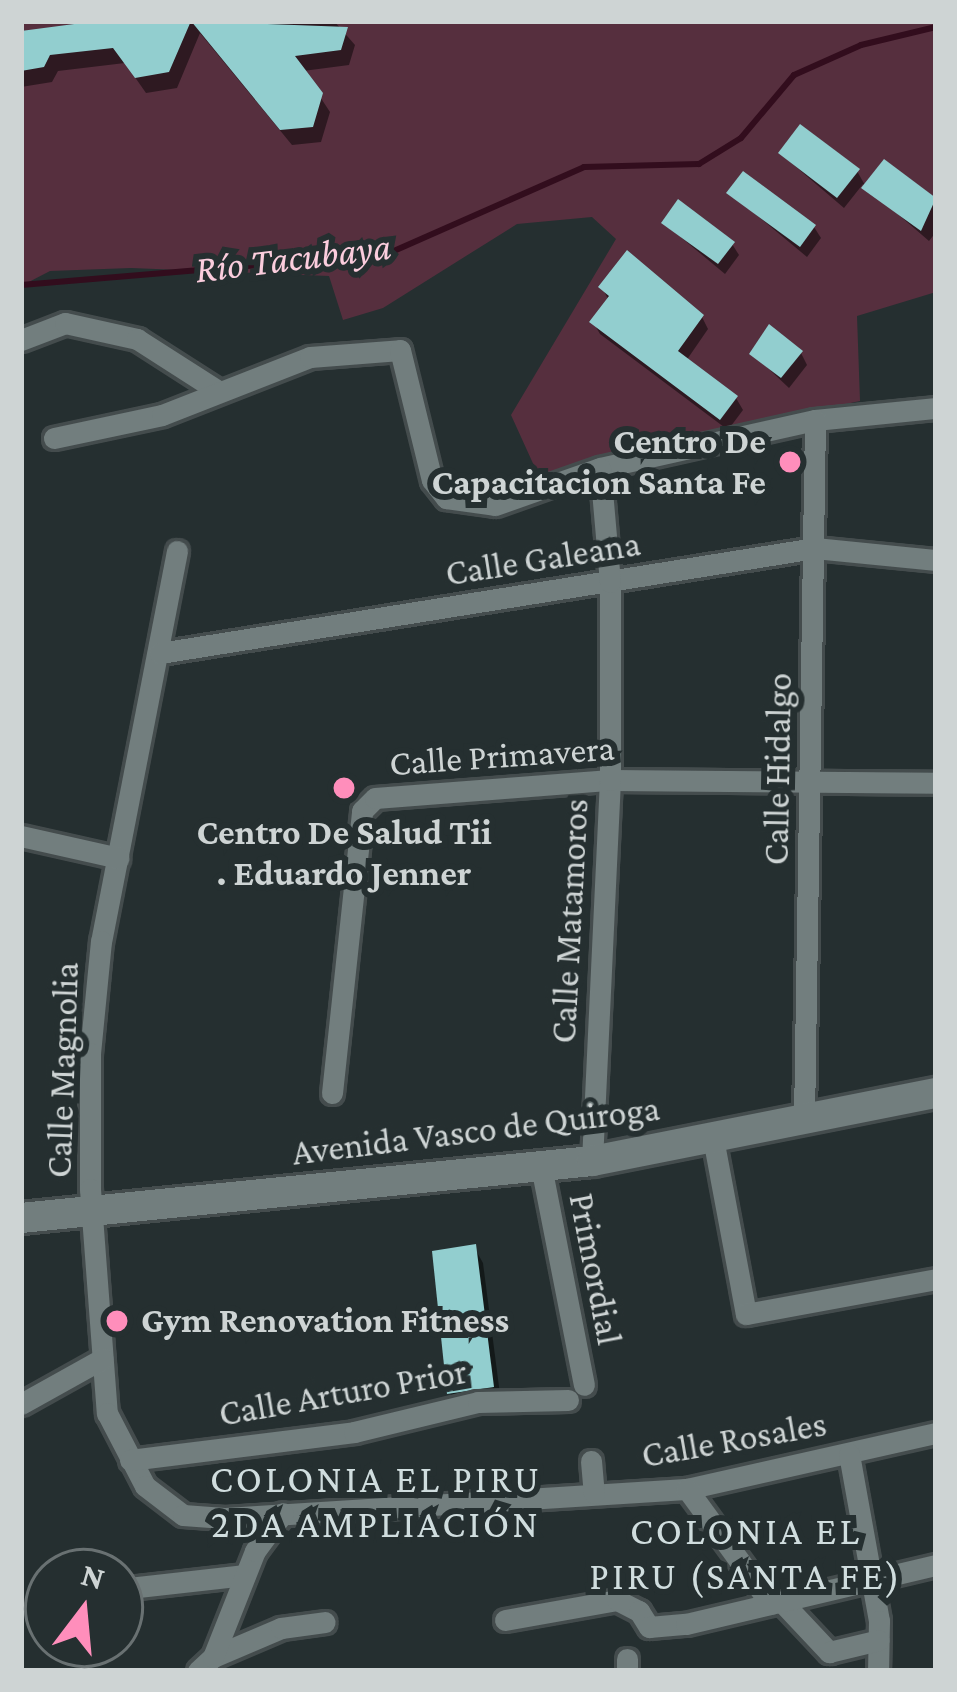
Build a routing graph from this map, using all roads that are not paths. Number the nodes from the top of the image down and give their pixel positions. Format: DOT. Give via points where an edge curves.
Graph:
graph roads {
  1 [pos="21,340"];
  2 [pos="220,392"];
  3 [pos="936,408"];
  4 [pos="815,420"];
  5 [pos="54,438"];
  6 [pos="600,469"];
  7 [pos="815,548"];
  8 [pos="177,551"];
  9 [pos="936,560"];
  10 [pos="610,582"];
  11 [pos="160,653"];
  12 [pos="812,777"];
  13 [pos="610,780"];
  14 [pos="936,783"];
  15 [pos="21,836"];
  16 [pos="119,858"];
  17 [pos="332,1093"];
  18 [pos="936,1093"];
  19 [pos="804,1120"];
  20 [pos="713,1138"];
  21 [pos="592,1161"];
  22 [pos="541,1166"];
  23 [pos="92,1215"];
  24 [pos="21,1218"];
  25 [pos="936,1279"];
  26 [pos="102,1359"];
  27 [pos="576,1392"];
  28 [pos="21,1404"];
  29 [pos="936,1433"];
  30 [pos="849,1454"];
  31 [pos="130,1460"];
  32 [pos="591,1461"];
  33 [pos="687,1489"];
  34 [pos="594,1493"];
  35 [pos="283,1514"];
  36 [pos="182,1515"];
  37 [pos="936,1565"];
  38 [pos="245,1575"];
  39 [pos="872,1581"];
  40 [pos="144,1586"];
  41 [pos="777,1603"];
  42 [pos="505,1620"];
  43 [pos="325,1622"];
  44 [pos="879,1640"];
  45 [pos="205,1664"];
  46 [pos="878,1671"];
  1 -- 2 [label="street" via="65,323 137,339"];
  2 -- 5 [label="street" via="162,415"];
  2 -- 6 [label="street" via="310,357 400,350 432,480 446,498 494,505"];
  3 -- 4 [label="street"];
  4 -- 6 [label="street"];
  4 -- 7 [label="street, Calle Hidalgo"];
  6 -- 10 [label="street, Calle Matamoros"];
  7 -- 9 [label="street, Calle Galeana"];
  7 -- 10 [label="street, Calle Galeana"];
  7 -- 12 [label="street, Calle Hidalgo"];
  8 -- 11 [label="street, Calle Magnolia"];
  10 -- 11 [label="street, Calle Galeana"];
  10 -- 13 [label="street, Calle Matamoros"];
  11 -- 16 [label="street, Calle Magnolia"];
  12 -- 13 [label="street, Calle Primavera"];
  12 -- 14 [label="street, Calle Primavera"];
  12 -- 19 [label="street, Calle Hidalgo"];
  13 -- 17 [label="street, Calle Primavera" via="396,795 375,798 362,811"];
  13 -- 21 [label="street, Calle Matamoros"];
  15 -- 16 [label="street"];
  16 -- 23 [label="street, Calle Magnolia" via="90,1053"];
  18 -- 19 [label="main road, Avenida Vasco de Quiroga"];
  19 -- 20 [label="main road, Avenida Vasco de Quiroga"];
  20 -- 21 [label="main road, Avenida Vasco de Quiroga"];
  20 -- 25 [label="street" via="746,1314"];
  21 -- 22 [label="main road, Avenida Vasco de Quiroga"];
  22 -- 23 [label="main road, Avenida Vasco de Quiroga"];
  22 -- 27 [label="street, Primordial"];
  23 -- 24 [label="main road, Avenida Vasco de Quiroga"];
  23 -- 26 [label="street, Calle Magnolia"];
  26 -- 28 [label="street"];
  26 -- 31 [label="street, Calle Magnolia" via="107,1413"];
  27 -- 31 [label="street, Calle Arturo Prior" via="478,1402 355,1432"];
  29 -- 30 [label="street, Calle Rosales"];
  30 -- 33 [label="street, Calle Rosales"];
  30 -- 39 [label="street"];
  31 -- 36 [label="street, Calle Magnolia" via="161,1502"];
  32 -- 34 [label="street"];
  33 -- 34 [label="street, Calle Rosales"];
  33 -- 41 [label="street"];
  34 -- 35 [label="street, Calle Rosales"];
  35 -- 36 [label="street, Calle Rosales"];
  35 -- 38 [label="street"];
  37 -- 39 [label="street"];
  38 -- 40 [label="street"];
  38 -- 45 [label="street"];
  39 -- 41 [label="street"];
  39 -- 44 [label="street"];
  41 -- 42 [label="street" via="649,1627 639,1611 616,1600"];
  41 -- 44 [label="street" via="830,1652"];
  43 -- 45 [label="street" via="281,1628"];
  44 -- 46 [label="street"];
}
